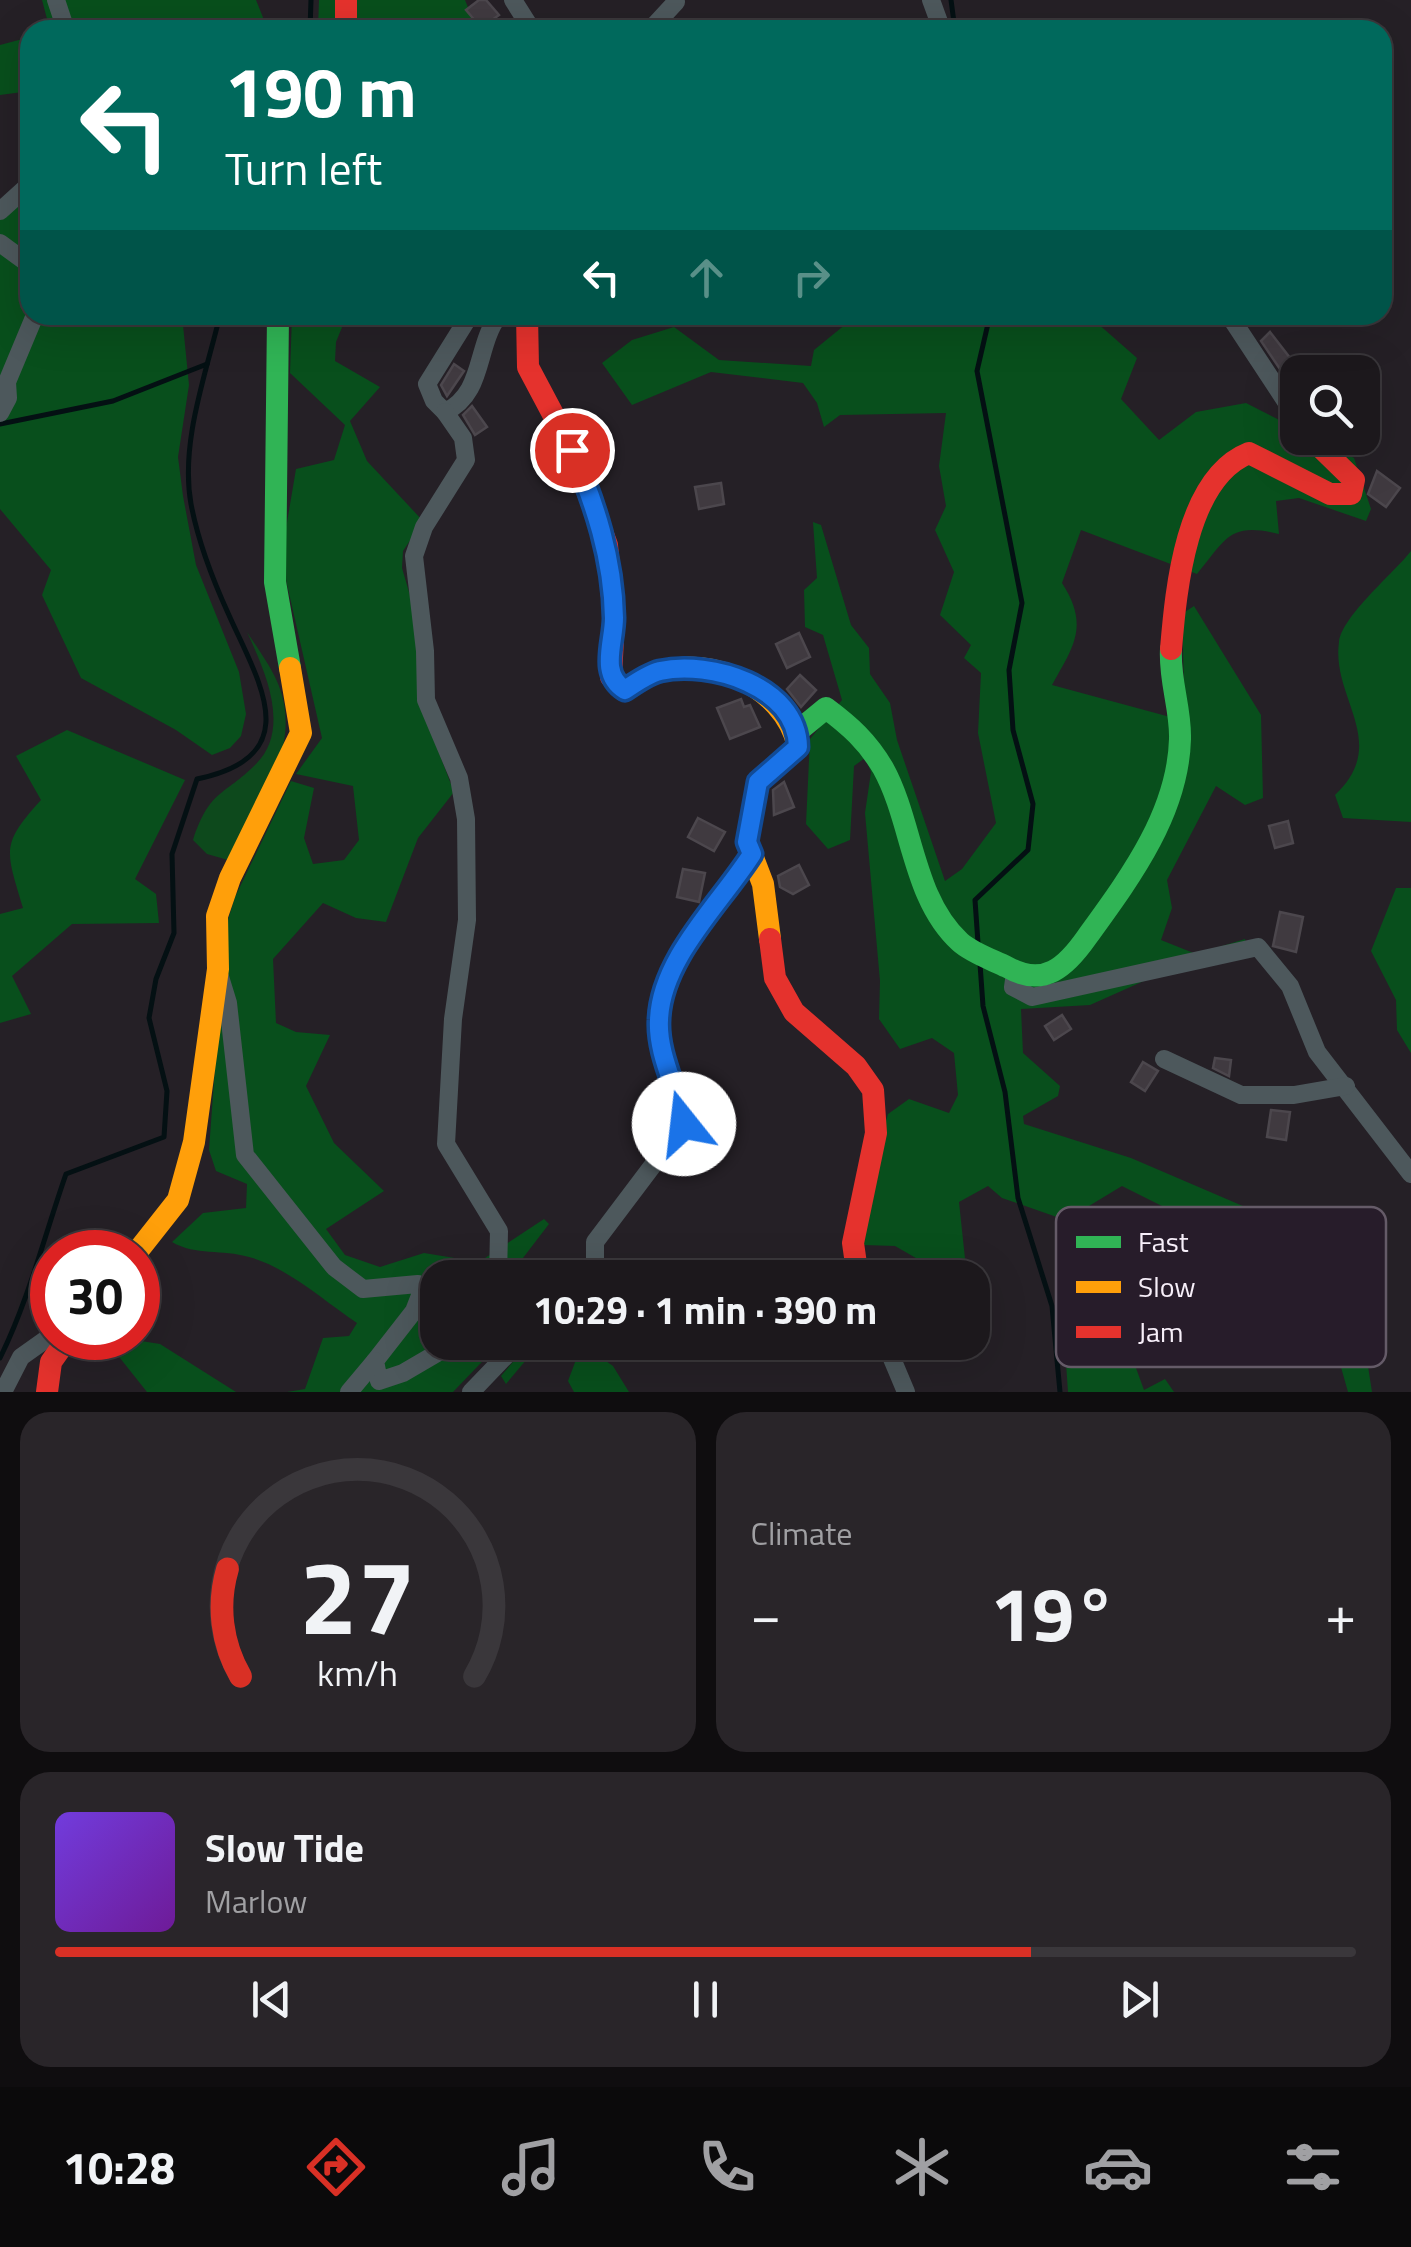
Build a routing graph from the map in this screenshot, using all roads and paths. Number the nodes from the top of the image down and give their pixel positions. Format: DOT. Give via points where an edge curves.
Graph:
graph roads {
  1 [pos="677,1"];
  2 [pos="659,20"];
  3 [pos="20,193"];
  4 [pos="0,211"];
  5 [pos="31,325"];
  6 [pos="278,325"];
  7 [pos="464,325"];
  8 [pos="491,325"];
  9 [pos="527,325"];
  10 [pos="1235,325"];
  11 [pos="1280,393"];
  12 [pos="445,412"];
  13 [pos="0,413"];
  14 [pos="1328,455"];
  15 [pos="798,730"];
  16 [pos="752,854"];
  17 [pos="218,970"];
  18 [pos="1015,973"];
  19 [pos="1164,1059"];
  20 [pos="1346,1086"];
  21 [pos="1411,1174"];
  22 [pos="154,1230"];
  23 [pos="498,1260"];
  24 [pos="595,1260"];
  25 [pos="855,1260"];
  26 [pos="30,1351"];
  27 [pos="51,1360"];
  28 [pos="426,1360"];
  29 [pos="501,1360"];
  30 [pos="893,1360"];
  31 [pos="375,1361"];
  32 [pos="4,1392"];
  33 [pos="47,1392"];
  34 [pos="349,1392"];
  35 [pos="470,1392"];
  36 [pos="906,1392"];
  1 -- 2 [label="street"];
  3 -- 4 [label="street"];
  5 -- 13 [label="street"];
  6 -- 17 [label="street" via="275,582 301,733 230,878 218,916"];
  7 -- 12 [label="street" via="428,384"];
  8 -- 12 [label="street" via="470,390"];
  9 -- 15 [label="street" via="528,366 572,450 607,544 611,676 625,690 658,672 716,670 771,698"];
  10 -- 11 [label="street"];
  12 -- 23 [label="street" via="464,438 466,460 414,556 426,700 459,778 466,819 467,920 446,1144 499,1231"];
  14 -- 18 [label="street" via="1354,480 1351,494 1330,494 1249,453 1217,472 1178,567 1170,675 1180,739 1165,811 1133,873 1066,968 1042,976"];
  15 -- 16 [label="street" via="798,747 758,782 747,842"];
  15 -- 18 [label="street" via="826,708 861,734 885,772 940,917 969,948"];
  16 -- 24 [label="street" via="665,989 658,1021 684,1124 595,1242"];
  16 -- 25 [label="street" via="764,884 775,978 794,1012 856,1066 872,1090 876,1133 853,1243"];
  17 -- 22 [label="street" via="194,1142 178,1200"];
  17 -- 31 [label="street" via="228,1003 244,1156 334,1267 363,1289 418,1284 414,1311"];
  18 -- 20 [label="street" via="1012,987 1032,997 1258,946 1290,986 1317,1052"];
  19 -- 20 [label="street" via="1240,1096"];
  20 -- 21 [label="street"];
  26 -- 32 [label="street"];
  27 -- 33 [label="street"];
  28 -- 31 [label="street" via="379,1381"];
  29 -- 35 [label="street"];
  30 -- 36 [label="street"];
  31 -- 34 [label="street"];
}
